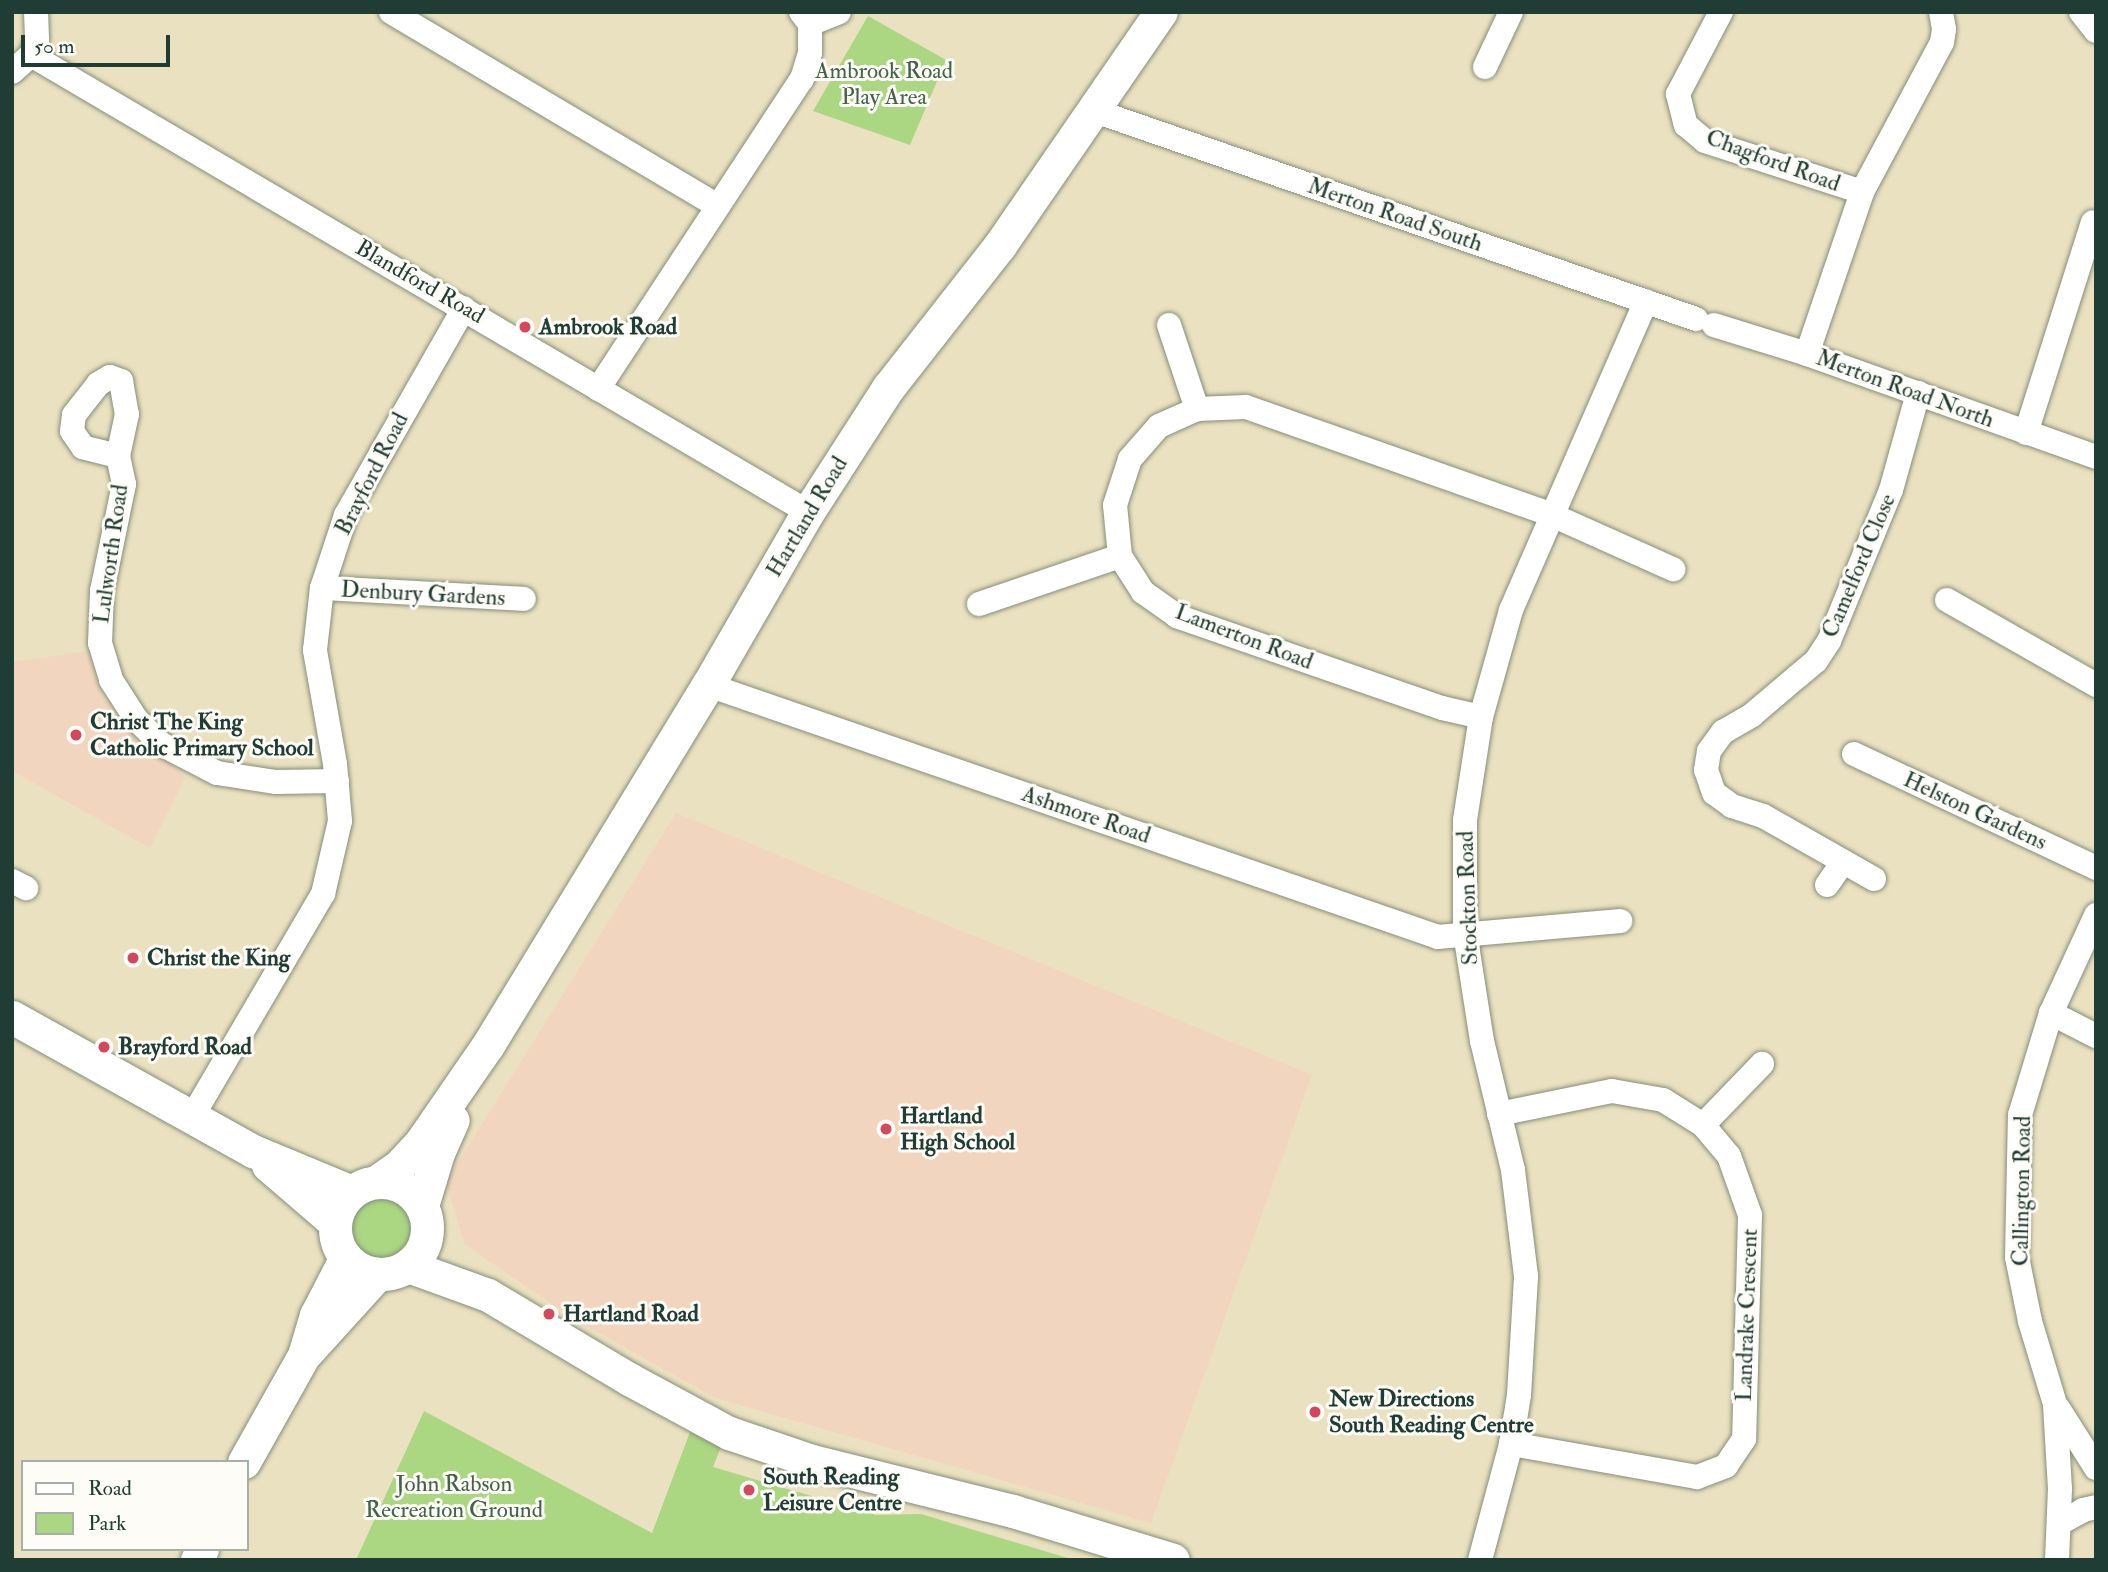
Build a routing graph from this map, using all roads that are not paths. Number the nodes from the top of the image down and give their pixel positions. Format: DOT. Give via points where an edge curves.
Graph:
graph roads {
  1 [pos="36,12"];
  2 [pos="391,12"];
  3 [pos="839,12"];
  4 [pos="1161,12"];
  5 [pos="1510,12"];
  6 [pos="1721,12"];
  7 [pos="1941,12"];
  8 [pos="2081,12"];
  9 [pos="805,18"];
  10 [pos="2096,31"];
  11 [pos="31,55"];
  12 [pos="1485,67"];
  13 [pos="12,72"];
  14 [pos="1095,111"];
  15 [pos="1862,192"];
  16 [pos="718,206"];
  17 [pos="2093,222"];
  18 [pos="1646,302"];
  19 [pos="464,308"];
  20 [pos="1705,322"];
  21 [pos="1169,325"];
  22 [pos="1807,354"];
  23 [pos="598,389"];
  24 [pos="1918,393"];
  25 [pos="1197,409"];
  26 [pos="2026,433"];
  27 [pos="118,456"];
  28 [pos="2096,457"];
  29 [pos="808,512"];
  30 [pos="1552,515"];
  31 [pos="1120,556"];
  32 [pos="1673,569"];
  33 [pos="322,588"];
  34 [pos="524,599"];
  35 [pos="1947,600"];
  36 [pos="979,604"];
  37 [pos="708,685"];
  38 [pos="2096,685"];
  39 [pos="1481,718"];
  40 [pos="1854,754"];
  41 [pos="337,781"];
  42 [pos="1843,862"];
  43 [pos="2096,868"];
  44 [pos="1874,879"];
  45 [pos="1827,885"];
  46 [pos="2096,915"];
  47 [pos="1620,921"];
  48 [pos="1465,933"];
  49 [pos="2051,1013"];
  50 [pos="12,1017"];
  51 [pos="2096,1036"];
  52 [pos="488,1045"];
  53 [pos="1762,1064"];
  54 [pos="1499,1114"];
  55 [pos="192,1117"];
  56 [pos="1703,1125"];
  57 [pos="253,1151"];
  58 [pos="364,1187"];
  59 [pos="424,1220"];
  60 [pos="334,1222"];
  61 [pos="345,1259"];
  62 [pos="393,1271"];
  63 [pos="488,1295"];
  64 [pos="304,1355"];
  65 [pos="2055,1404"];
  66 [pos="1511,1444"];
  67 [pos="245,1460"];
  68 [pos="2096,1468"];
  69 [pos="2096,1507"];
  70 [pos="2060,1523"];
  71 [pos="1173,1560"];
  72 [pos="1479,1560"];
  73 [pos="2057,1560"];
  1 -- 11 [label="street" via="37,39"];
  2 -- 16 [label="street"];
  3 -- 9 [label="street"];
  4 -- 14 [label="street, Hartland Road"];
  5 -- 12 [label="street"];
  6 -- 15 [label="street, Chagford Road" via="1678,94 1686,125 1705,141"];
  7 -- 15 [label="street, Chagford Road" via="1942,41"];
  8 -- 10 [label="street"];
  9 -- 16 [label="street" via="810,53 803,79"];
  11 -- 13 [label="street"];
  11 -- 19 [label="street, Blandford Road"];
  14 -- 18 [label="street, Merton Road South"];
  14 -- 29 [label="street, Hartland Road" via="1000,245 888,388"];
  15 -- 22 [label="street, Chagford Road"];
  16 -- 23 [label="street"];
  17 -- 26 [label="street"];
  18 -- 20 [label="street, Merton Road South"];
  18 -- 30 [label="street, Stockton Road"];
  19 -- 23 [label="street, Blandford Road"];
  19 -- 33 [label="street, Brayford Road" via="345,515"];
  20 -- 22 [label="street, Merton Road North"];
  21 -- 25 [label="street"];
  22 -- 24 [label="street, Merton Road North"];
  23 -- 29 [label="street, Blandford Road"];
  24 -- 26 [label="street, Merton Road North"];
  24 -- 42 [label="street, Camelford Close" via="1891,490 1829,641 1816,661 1752,715 1723,732 1709,751 1706,770 1714,793"];
  25 -- 30 [label="street, Lamerton Road" via="1246,407"];
  25 -- 31 [label="street, Lamerton Road" via="1159,426 1130,459 1115,505"];
  26 -- 28 [label="street, Merton Road North"];
  27 -- 41 [label="street, Lulworth Road" via="124,484 102,591 100,643 111,680 136,719 161,744 217,773 276,782"];
  29 -- 37 [label="street, Hartland Road"];
  30 -- 32 [label="street, Lamerton Road"];
  30 -- 39 [label="street, Stockton Road" via="1511,610"];
  31 -- 36 [label="street"];
  31 -- 39 [label="street, Lamerton Road" via="1143,592 1177,616"];
  33 -- 34 [label="street, Denbury Gardens"];
  33 -- 41 [label="street, Brayford Road" via="315,650"];
  35 -- 38 [label="street"];
  37 -- 48 [label="street, Ashmore Road" via="1438,937"];
  37 -- 52 [label="street, Hartland Road"];
  39 -- 48 [label="street, Stockton Road" via="1465,820"];
  40 -- 43 [label="street, Helston Gardens"];
  41 -- 55 [label="street, Brayford Road" via="340,821 323,894"];
  42 -- 44 [label="street, Camelford Close"];
  42 -- 45 [label="street"];
  46 -- 49 [label="street, Callington Road"];
  47 -- 48 [label="street, Ashmore Road"];
  48 -- 54 [label="street, Stockton Road"];
  49 -- 51 [label="street"];
  49 -- 65 [label="street, Callington Road" via="2020,1115 2017,1257"];
  50 -- 55 [label="street"];
  52 -- 58 [label="street, Hartland Road" via="421,1142 399,1166"];
  52 -- 59 [label="street, Hartland Road" via="438,1153"];
  53 -- 56 [label="street"];
  54 -- 56 [label="street, Landrake Crescent" via="1612,1091 1663,1100"];
  54 -- 66 [label="street, Stockton Road" via="1513,1170 1526,1276 1519,1395"];
  55 -- 57 [label="street"];
  56 -- 66 [label="street, Landrake Crescent" via="1730,1156 1750,1215 1744,1439 1726,1466 1697,1477"];
  57 -- 58 [label="street"];
  57 -- 60 [label="street"];
  58 -- 59 [label="street" via="397,1182 413,1193"];
  58 -- 60 [label="street" via="340,1205"];
  59 -- 62 [label="street" via="422,1250"];
  59 -- 63 [label="street"];
  60 -- 61 [label="street"];
  61 -- 62 [label="street" via="359,1270"];
  61 -- 64 [label="street" via="316,1315"];
  62 -- 63 [label="street"];
  62 -- 64 [label="street"];
  63 -- 71 [label="street" via="729,1433 812,1461 1013,1511"];
  64 -- 67 [label="street"];
  65 -- 68 [label="street"];
  65 -- 70 [label="street, Callington Road"];
  66 -- 72 [label="street, Stockton Road"];
  69 -- 70 [label="street"];
  70 -- 73 [label="street, Callington Road"];
}
